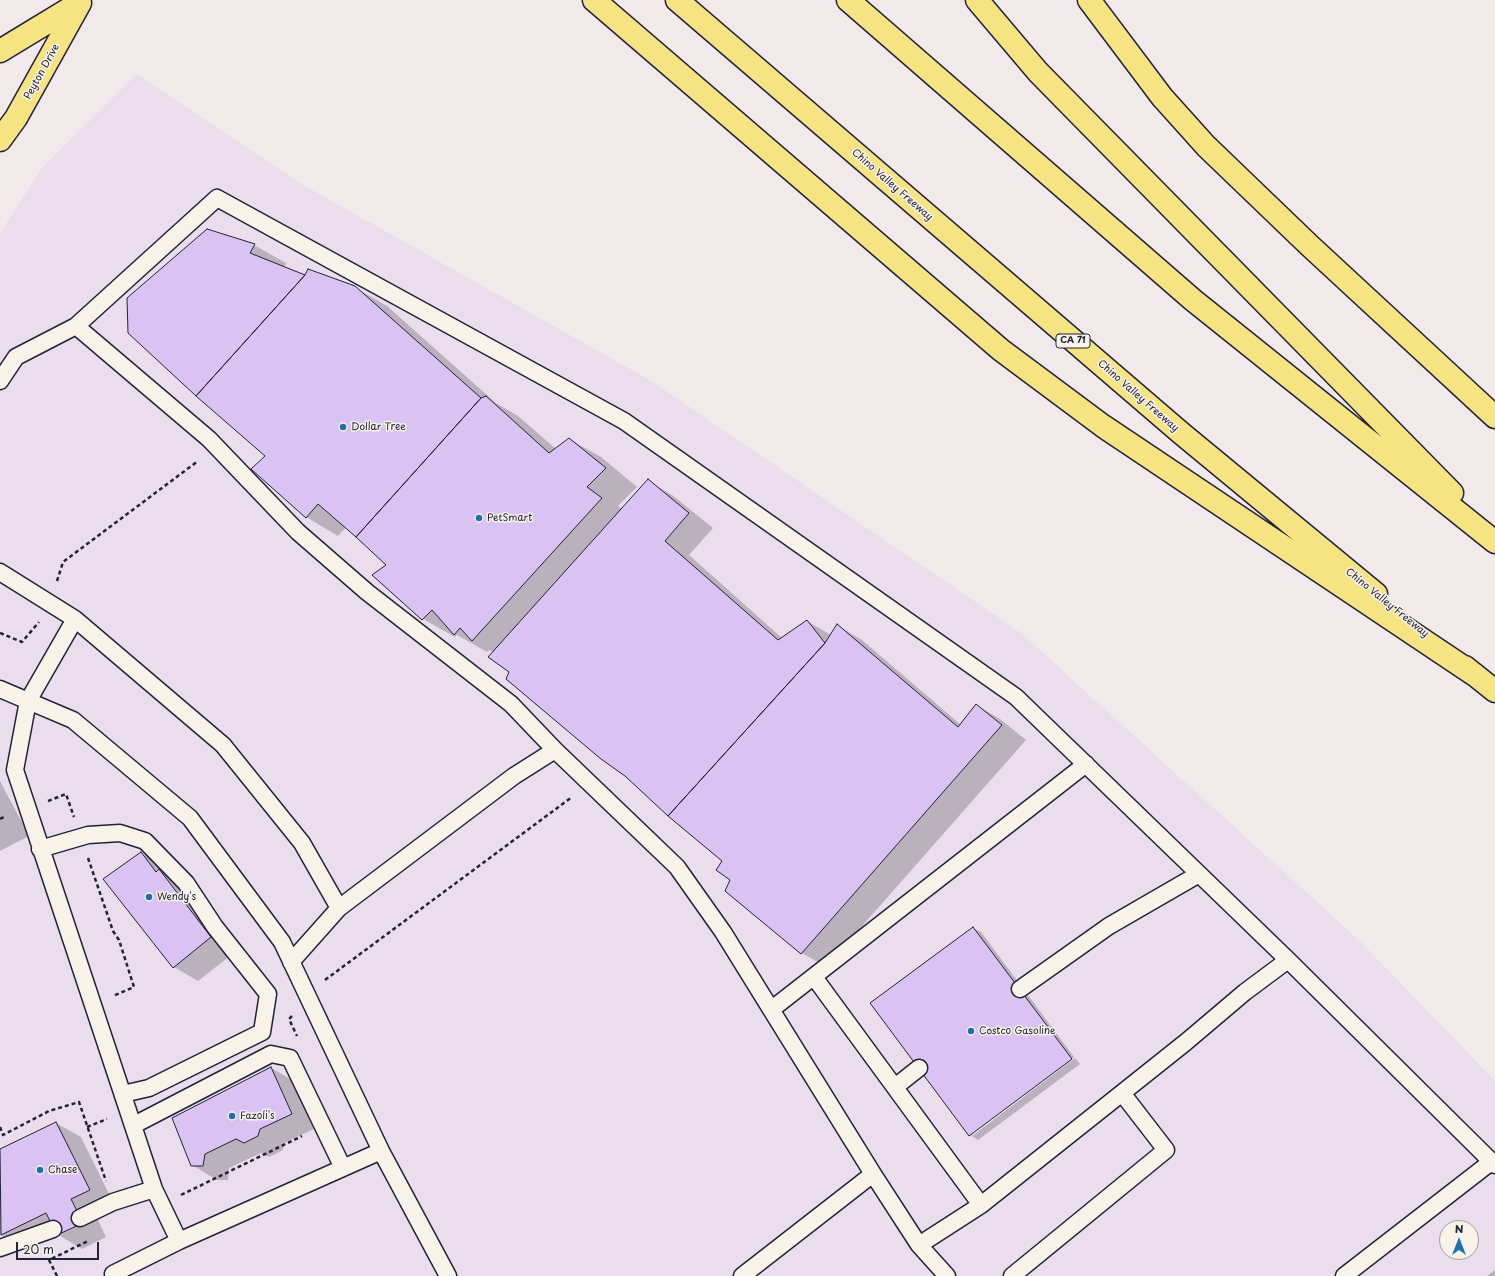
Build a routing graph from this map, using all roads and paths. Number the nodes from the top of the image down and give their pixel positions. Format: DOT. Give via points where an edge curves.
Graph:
graph roads {
  1 [pos="594,0"];
  2 [pos="677,0"];
  3 [pos="848,0"];
  4 [pos="977,0"];
  5 [pos="1089,0"];
  6 [pos="82,1"];
  7 [pos="0,50"];
  8 [pos="0,140"];
  9 [pos="76,326"];
  10 [pos="0,381"];
  11 [pos="1495,417"];
  12 [pos="217,447"];
  13 [pos="1495,536"];
  14 [pos="1495,542"];
  15 [pos="0,572"];
  16 [pos="48,603"];
  17 [pos="75,619"];
  18 [pos="0,633"];
  19 [pos="1475,675"];
  20 [pos="0,689"];
  21 [pos="1495,691"];
  22 [pos="28,701"];
  23 [pos="555,750"];
  24 [pos="1086,764"];
  25 [pos="586,780"];
  26 [pos="6,816"];
  27 [pos="0,819"];
  28 [pos="40,849"];
  29 [pos="1199,874"];
  30 [pos="339,908"];
  31 [pos="1288,960"];
  32 [pos="291,962"];
  33 [pos="814,977"];
  34 [pos="1020,989"];
  35 [pos="308,998"];
  36 [pos="772,1009"];
  37 [pos="299,1039"];
  38 [pos="918,1068"];
  39 [pos="895,1087"];
  40 [pos="1122,1093"];
  41 [pos="123,1094"];
  42 [pos="134,1124"];
  43 [pos="323,1126"];
  44 [pos="0,1127"];
  45 [pos="381,1151"];
  46 [pos="1493,1163"];
  47 [pos="343,1168"];
  48 [pos="873,1174"];
  49 [pos="154,1189"];
  50 [pos="113,1202"];
  51 [pos="162,1204"];
  52 [pos="981,1205"];
  53 [pos="80,1218"];
  54 [pos="53,1228"];
  55 [pos="95,1237"];
  56 [pos="179,1241"];
  57 [pos="919,1245"];
  58 [pos="0,1248"];
  59 [pos="58,1276"];
  60 [pos="114,1276"];
  61 [pos="448,1276"];
  62 [pos="742,1276"];
  63 [pos="947,1276"];
  64 [pos="1012,1276"];
  65 [pos="1344,1276"];
  1 -- 19 [label="main road" via="1001,350 1103,426"];
  2 -- 19 [label="main road, Chino Valley Freeway / CA 71" via="1181,433"];
  3 -- 14 [label="main road" via="1193,300"];
  4 -- 13 [label="main road" via="1038,72"];
  5 -- 11 [label="main road" via="1162,96 1206,146"];
  6 -- 7 [label="main road, Peyton Drive"];
  6 -- 8 [label="main road, Peyton Drive" via="16,118"];
  9 -- 10 [label="lane" via="16,357"];
  9 -- 12 [label="lane"];
  9 -- 24 [label="lane" via="217,198 624,422 1016,697"];
  12 -- 16 [label="path" via="63,562"];
  12 -- 23 [label="lane" via="298,532 367,592 511,704"];
  15 -- 16 [label="lane"];
  16 -- 17 [label="lane"];
  16 -- 18 [label="path" via="38,625 22,642"];
  17 -- 22 [label="lane"];
  17 -- 30 [label="lane" via="223,745 302,844"];
  19 -- 21 [label="main road, Chino Valley Freeway / CA 71"];
  20 -- 22 [label="lane"];
  22 -- 28 [label="lane" via="15,770"];
  22 -- 32 [label="lane" via="73,720 190,818 282,942"];
  23 -- 25 [label="lane"];
  23 -- 30 [label="lane" via="514,776"];
  24 -- 29 [label="lane"];
  24 -- 33 [label="lane"];
  25 -- 35 [label="path" via="569,800 324,981"];
  25 -- 36 [label="lane" via="677,867 723,932"];
  26 -- 27 [label="path"];
  28 -- 41 [label="lane"];
  28 -- 41 [label="lane" via="88,835 120,833 145,841 186,883 215,927 268,994 262,1032 149,1088"];
  29 -- 31 [label="lane"];
  29 -- 34 [label="lane" via="1110,926"];
  30 -- 32 [label="lane"];
  31 -- 40 [label="lane"];
  31 -- 46 [label="lane"];
  32 -- 35 [label="lane"];
  33 -- 36 [label="lane"];
  33 -- 39 [label="lane"];
  35 -- 37 [label="path" via="289,1019"];
  35 -- 45 [label="lane"];
  36 -- 48 [label="lane"];
  38 -- 39 [label="lane"];
  39 -- 52 [label="lane"];
  40 -- 52 [label="lane"];
  40 -- 64 [label="lane" via="1166,1150"];
  41 -- 42 [label="lane"];
  42 -- 43 [label="lane" via="271,1054 290,1058"];
  42 -- 49 [label="lane"];
  43 -- 47 [label="lane"];
  43 -- 51 [label="path"];
  44 -- 50 [label="path" via="3,1135 49,1111 79,1102"];
  45 -- 47 [label="lane"];
  45 -- 61 [label="lane"];
  46 -- 65 [label="lane"];
  47 -- 56 [label="lane"];
  48 -- 57 [label="lane"];
  48 -- 62 [label="lane"];
  49 -- 50 [label="lane"];
  49 -- 51 [label="lane"];
  50 -- 53 [label="lane"];
  51 -- 56 [label="lane"];
  52 -- 57 [label="lane"];
  54 -- 58 [label="lane"];
  55 -- 59 [label="path" via="49,1260"];
  56 -- 60 [label="lane" via="113,1274"];
  57 -- 63 [label="lane"];
}
